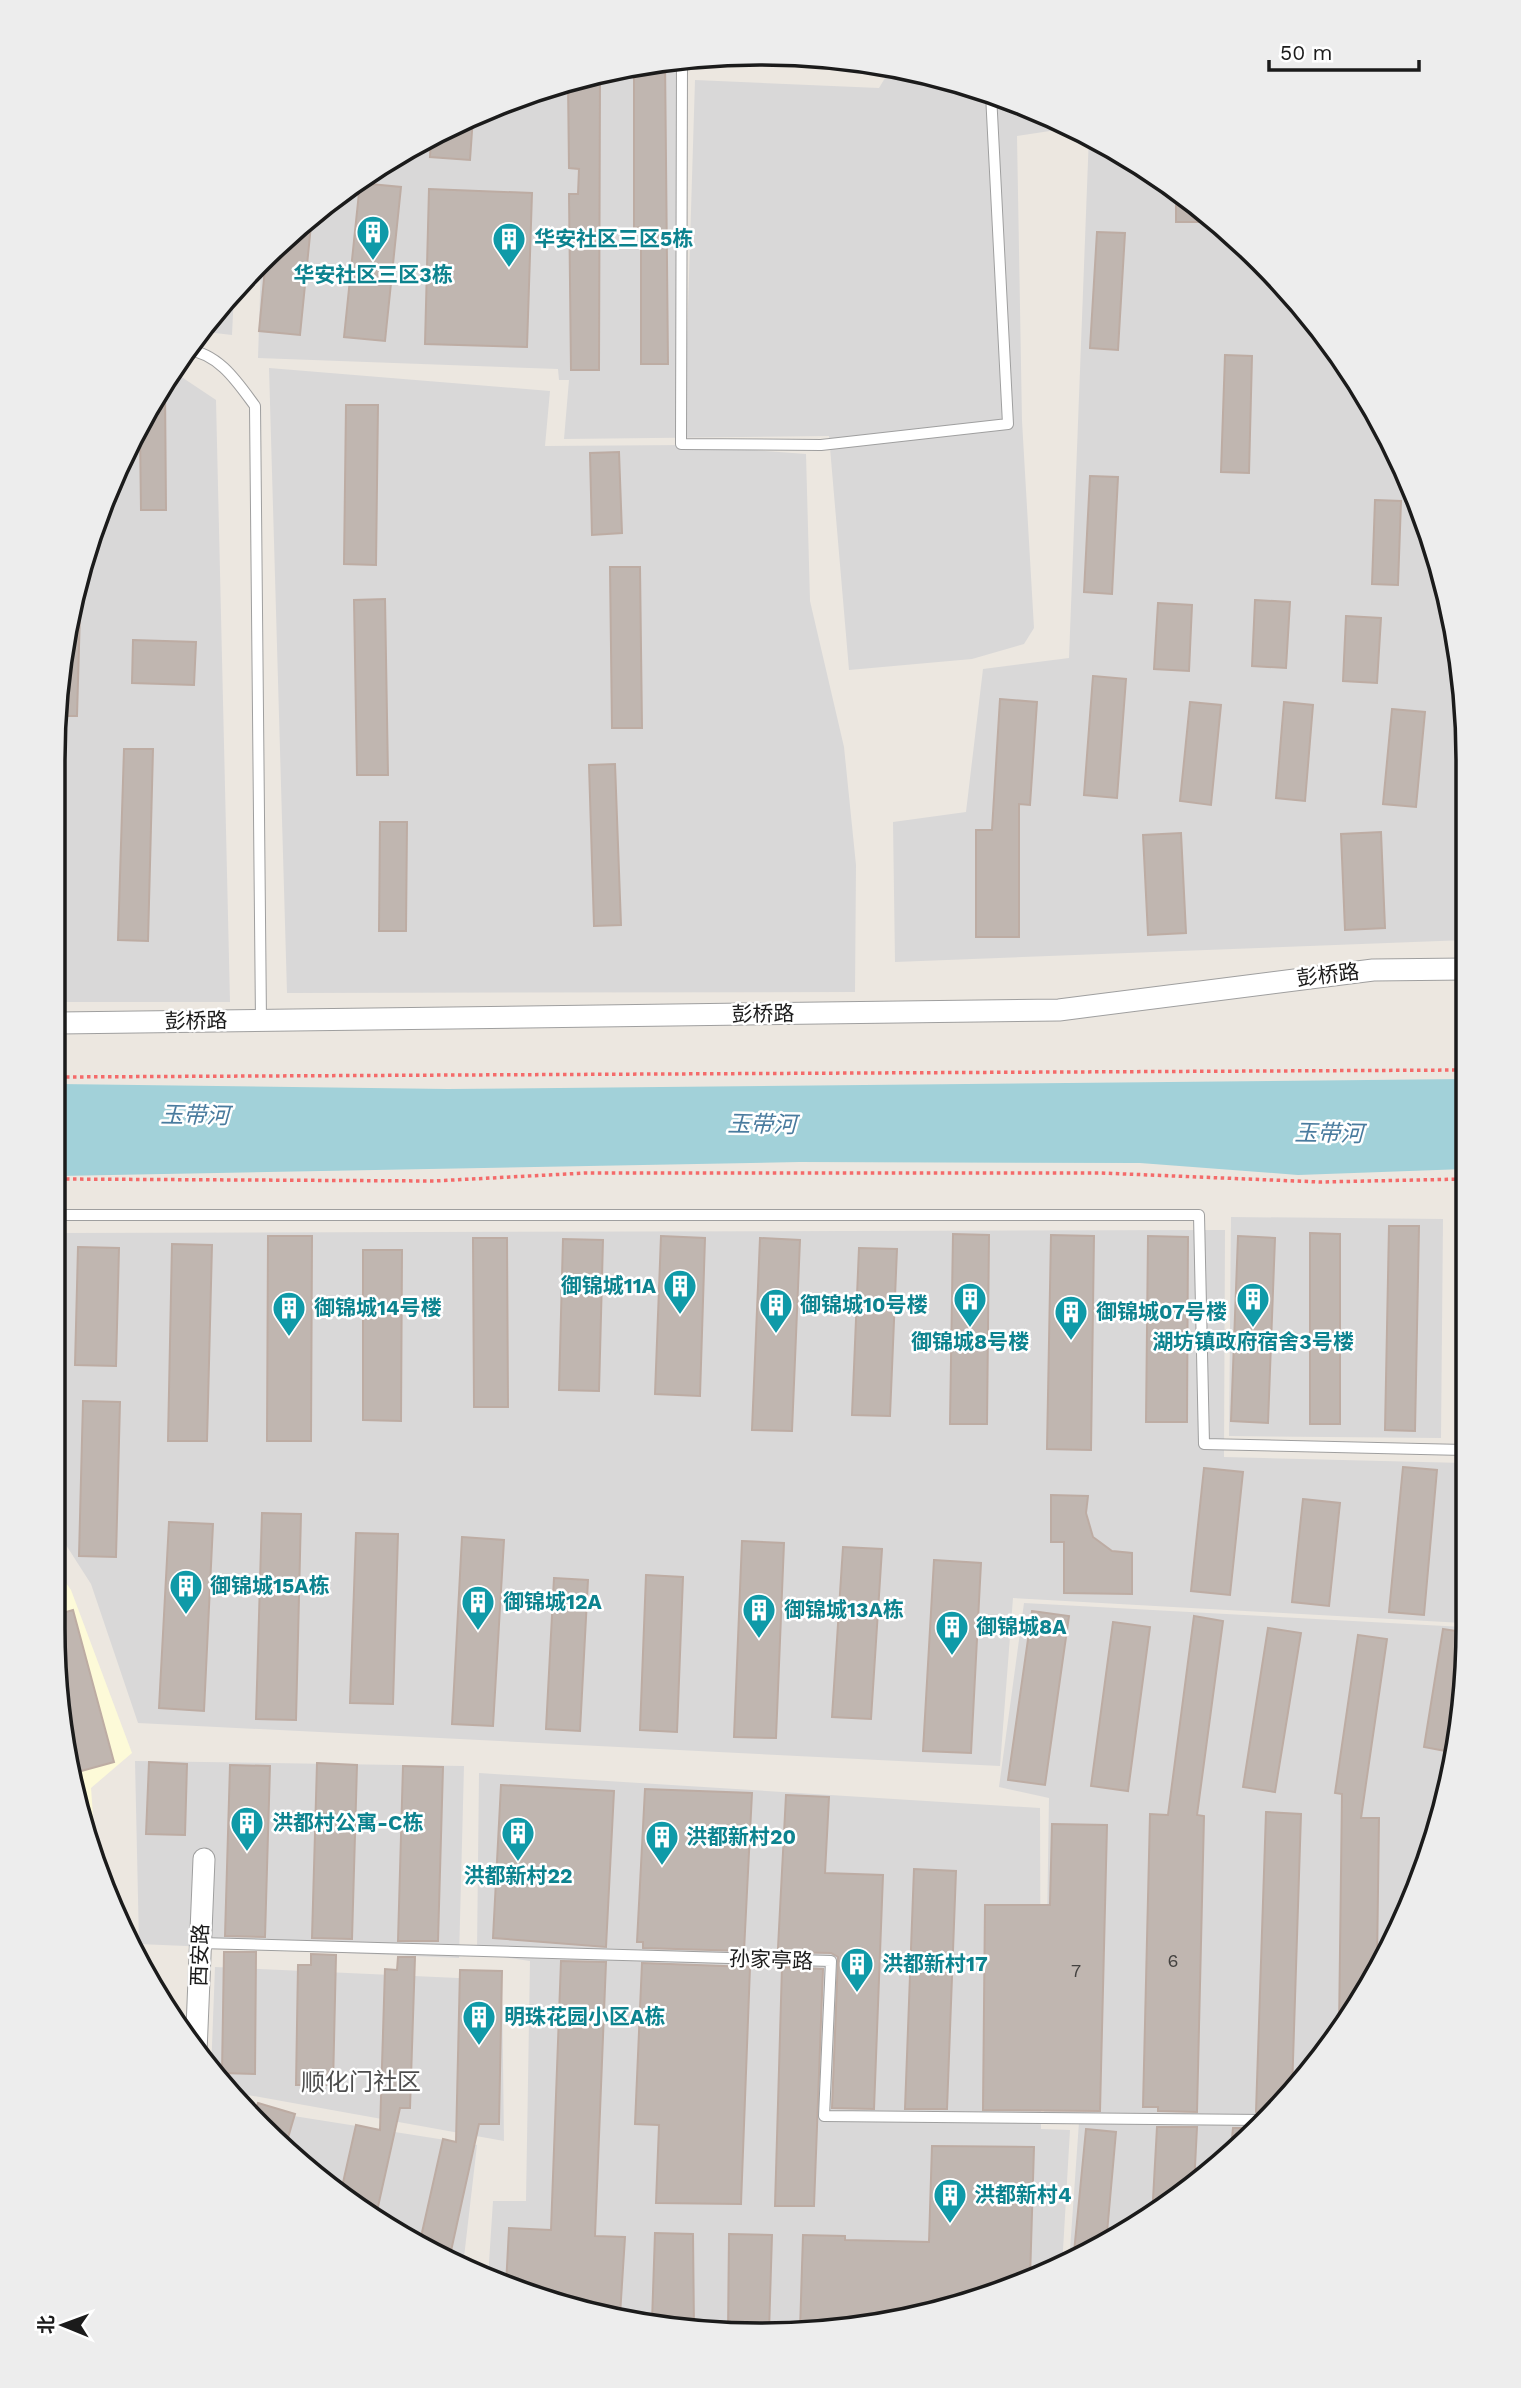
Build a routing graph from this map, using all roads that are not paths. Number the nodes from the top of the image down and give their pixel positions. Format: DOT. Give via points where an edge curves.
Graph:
graph roads {
  1 [pos="682,70"];
  2 [pos="991,104"];
  3 [pos="198,353"];
  4 [pos="1456,969"];
  5 [pos="261,1021"];
  6 [pos="65,1023"];
  7 [pos="65,1215"];
  8 [pos="1456,1450"];
  9 [pos="204,1858"];
  10 [pos="200,1943"];
  11 [pos="197,2034"];
  12 [pos="1251,2120"];
  1 -- 2 [label="lane" via="681,444 821,445 1008,424"];
  3 -- 5 [label="lane" via="229,370 255,406"];
  4 -- 5 [label="street, 彭桥路" via="1373,970 1059,1010"];
  5 -- 6 [label="street, 彭桥路"];
  7 -- 8 [label="lane" via="1199,1215 1204,1444"];
  9 -- 10 [label="street, 西安路"];
  10 -- 11 [label="street, 西安路"];
  10 -- 12 [label="lane, 孙家亭路" via="831,1961 824,2116"];
}
